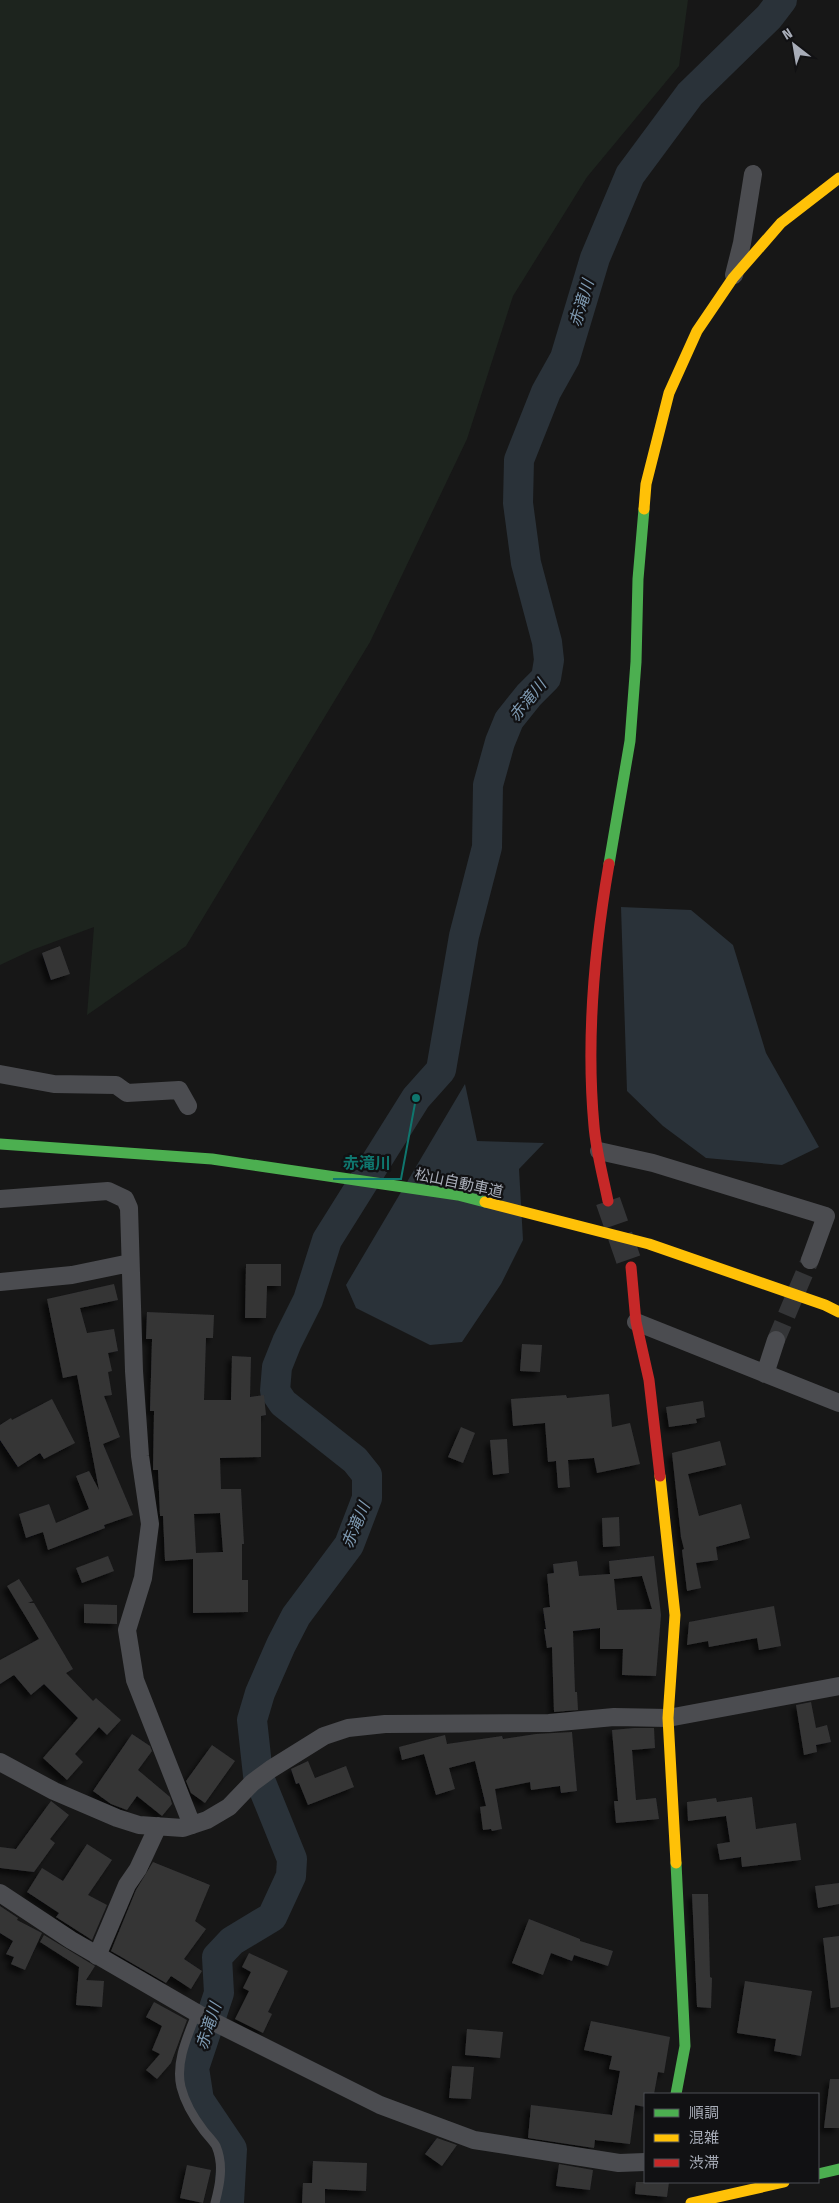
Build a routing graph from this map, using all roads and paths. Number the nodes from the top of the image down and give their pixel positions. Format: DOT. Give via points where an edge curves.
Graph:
graph roads {
  1 [pos="753,174"];
  2 [pos="839,178"];
  3 [pos="733,278"];
  4 [pos="0,1074"];
  5 [pos="188,1106"];
  6 [pos="0,1144"];
  7 [pos="598,1151"];
  8 [pos="234,1162"];
  9 [pos="103,1163"];
  10 [pos="0,1198"];
  11 [pos="608,1201"];
  12 [pos="833,1219"];
  13 [pos="810,1260"];
  14 [pos="130,1263"];
  15 [pos="631,1267"];
  16 [pos="0,1282"];
  17 [pos="839,1312"];
  18 [pos="636,1322"];
  19 [pos="776,1340"];
  20 [pos="765,1374"];
  21 [pos="839,1403"];
  22 [pos="839,1686"];
  23 [pos="668,1718"];
  24 [pos="0,1762"];
  25 [pos="192,1824"];
  26 [pos="158,1826"];
  27 [pos="0,1893"];
  28 [pos="97,1956"];
  29 [pos="200,2014"];
  30 [pos="676,2093"];
  31 [pos="644,2162"];
  32 [pos="839,2169"];
  33 [pos="819,2174"];
  34 [pos="780,2183"];
  35 [pos="215,2203"];
  36 [pos="691,2203"];
  1 -- 3 [label="street"];
  2 -- 3 [label="main road" via="781,223"];
  3 -- 7 [label="main road" via="697,330 669,393 646,484 630,741 598,925 591,1045"];
  4 -- 5 [label="street" via="54,1084 116,1085 128,1093 178,1090"];
  6 -- 8 [label="main road, 松山自動車道"];
  7 -- 11 [label="main road"];
  7 -- 12 [label="street" via="672,1168"];
  8 -- 9 [label="main road"];
  8 -- 17 [label="main road, 松山自動車道" via="458,1195 649,1244"];
  10 -- 14 [label="street" via="108,1190 125,1199 129,1208"];
  12 -- 13 [label="street"];
  14 -- 16 [label="street" via="72,1275"];
  14 -- 25 [label="street" via="140,1456 150,1524 142,1578 127,1630 135,1680"];
  15 -- 18 [label="main road"];
  18 -- 20 [label="street"];
  18 -- 23 [label="main road" via="649,1380 675,1615"];
  19 -- 20 [label="street"];
  20 -- 21 [label="street"];
  22 -- 23 [label="street"];
  23 -- 25 [label="street" via="385,1724 348,1728 324,1736 252,1783 229,1807 208,1820"];
  23 -- 30 [label="main road" via="685,2046"];
  24 -- 26 [label="street" via="54,1791 117,1818 139,1825"];
  25 -- 26 [label="street" via="183,1828"];
  26 -- 28 [label="street" via="127,1885"];
  27 -- 28 [label="street"];
  28 -- 29 [label="street"];
  29 -- 31 [label="street" via="380,2105 474,2140 619,2163"];
  29 -- 35 [label="lane" via="184,2047 180,2086 187,2104 215,2146 221,2180"];
  32 -- 33 [label="main road"];
  34 -- 36 [label="main road"];
}
